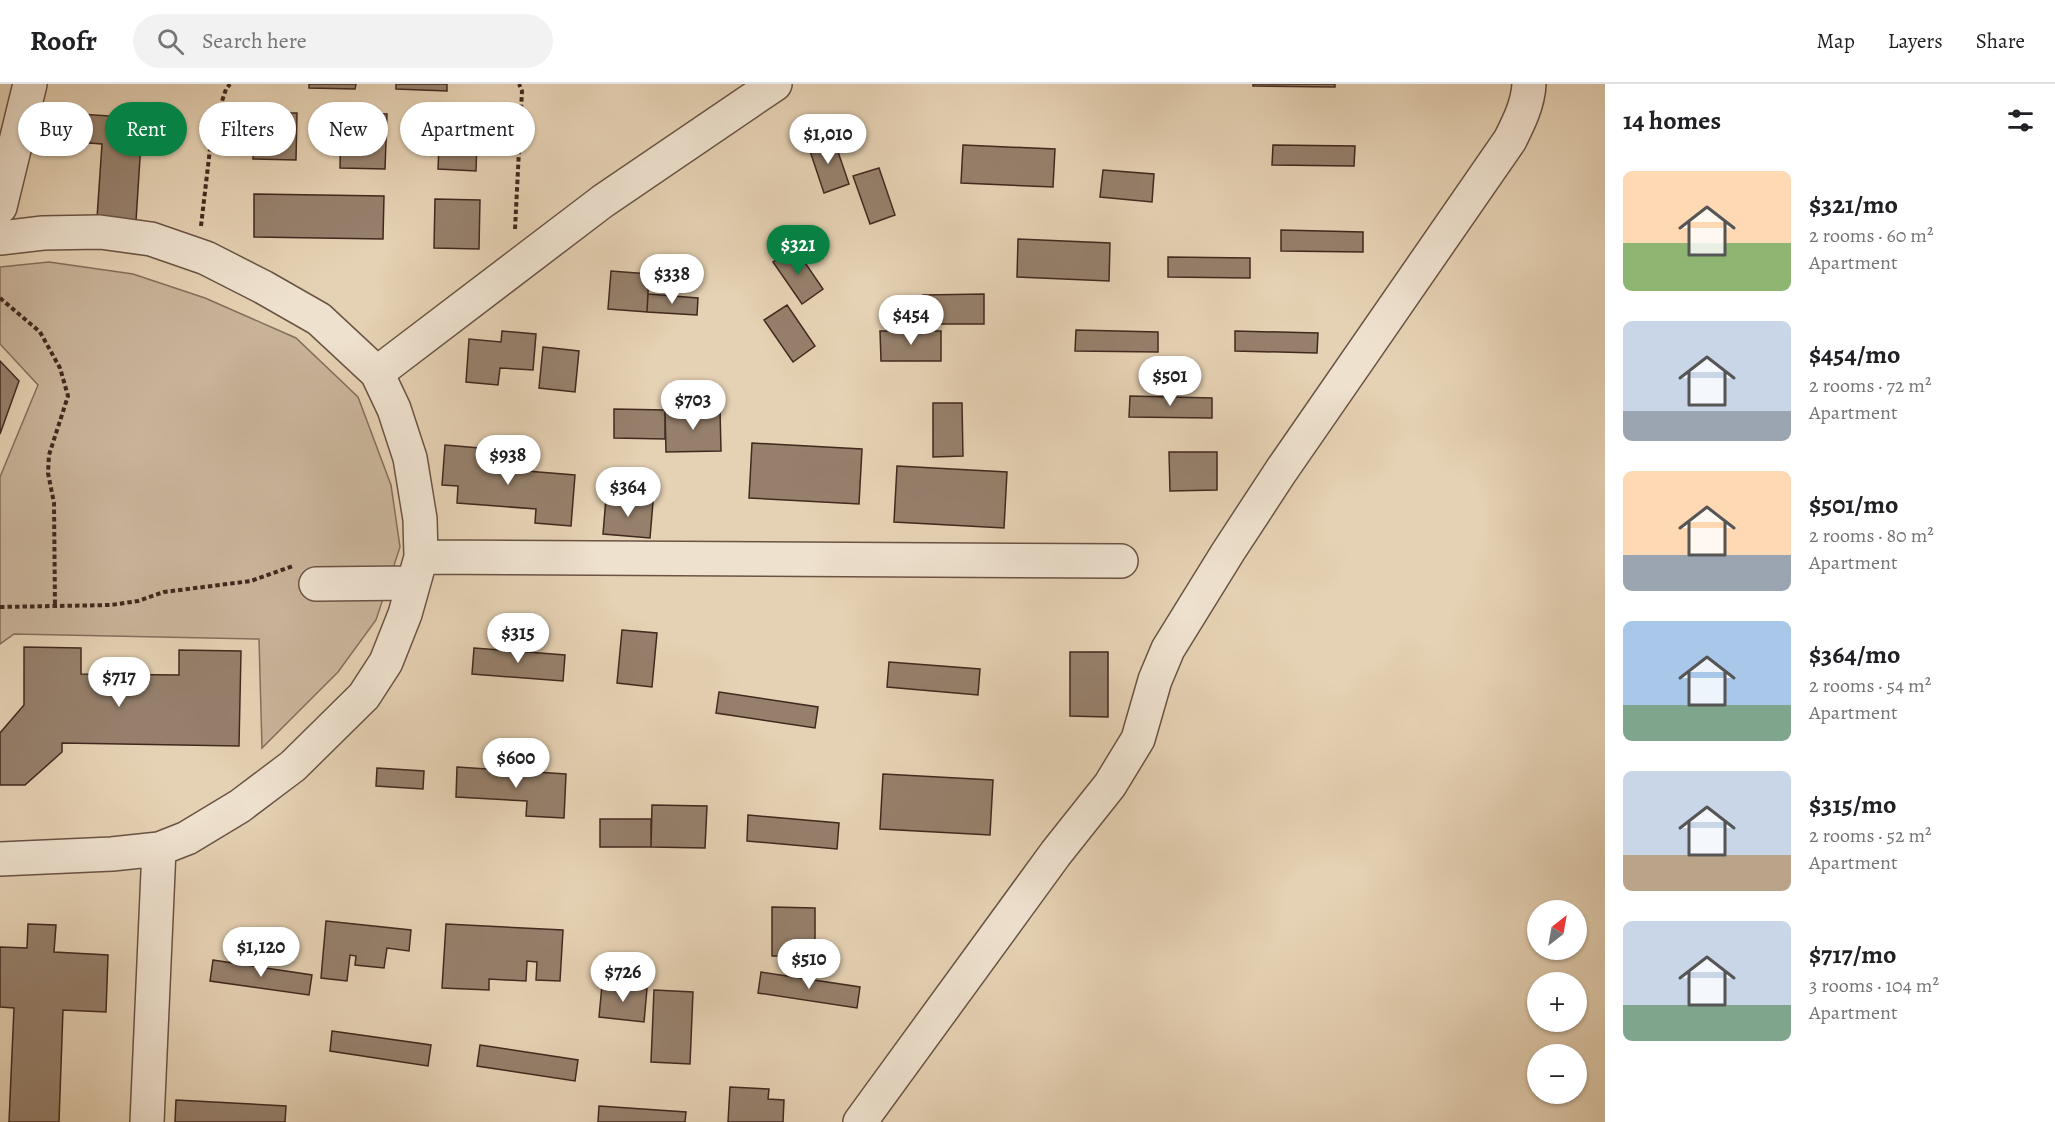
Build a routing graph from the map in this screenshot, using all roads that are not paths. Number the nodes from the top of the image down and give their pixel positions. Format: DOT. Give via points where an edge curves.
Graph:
graph roads {
  1 [pos="30,84"];
  2 [pos="775,84"];
  3 [pos="1529,84"];
  4 [pos="0,207"];
  5 [pos="0,238"];
  6 [pos="377,373"];
  7 [pos="1121,561"];
  8 [pos="417,570"];
  9 [pos="307,574"];
  10 [pos="159,849"];
  11 [pos="0,859"];
  12 [pos="147,1122"];
  13 [pos="860,1122"];
  1 -- 4 [label="street"];
  2 -- 6 [label="street" via="603,201"];
  3 -- 13 [label="street" via="1521,119 1510,140 1281,471 1168,649 1138,739 1110,785"];
  5 -- 6 [label="street" via="100,232 151,239 198,255 319,319"];
  6 -- 8 [label="street" via="410,458 420,519"];
  7 -- 8 [label="street"];
  8 -- 9 [label="street"];
  8 -- 10 [label="street" via="386,662 364,696 293,766 240,807 187,838"];
  10 -- 11 [label="street"];
  10 -- 12 [label="street"];
}
